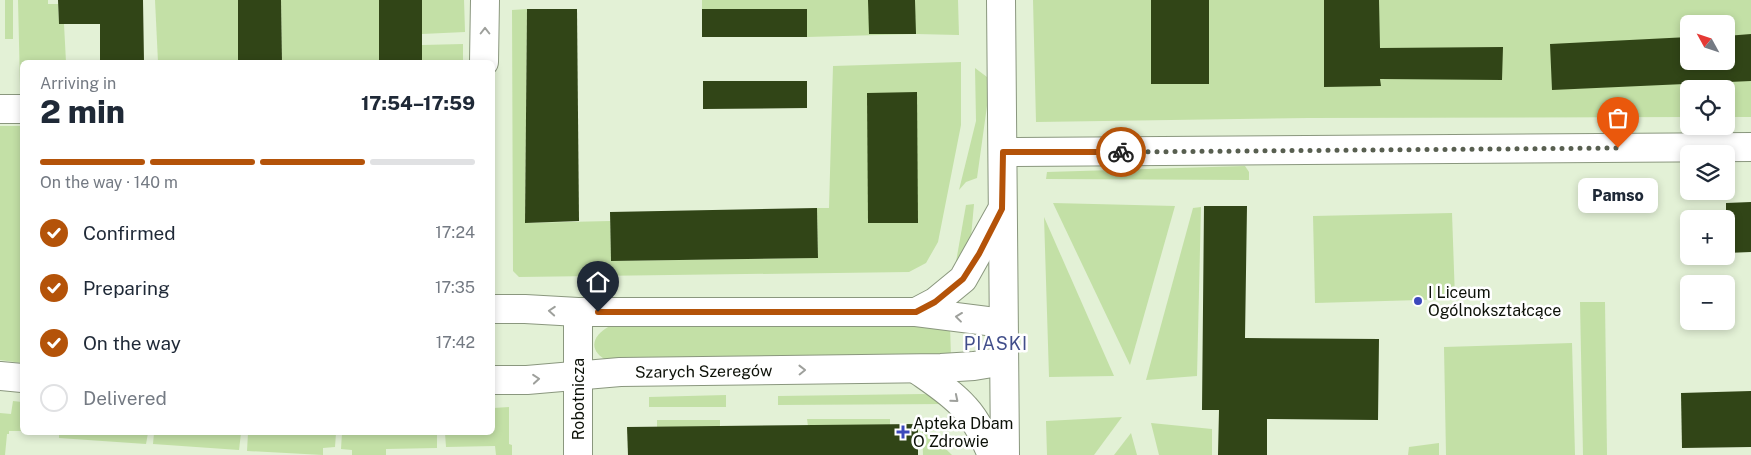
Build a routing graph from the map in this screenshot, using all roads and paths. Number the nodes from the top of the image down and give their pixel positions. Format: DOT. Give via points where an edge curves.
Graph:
graph roads {
  1 [pos="485,0"];
  2 [pos="1001,0"];
  3 [pos="484,60"];
  4 [pos="0,109"];
  5 [pos="20,109"];
  6 [pos="1751,147"];
  7 [pos="1003,152"];
  8 [pos="1002,209"];
  9 [pos="495,309"];
  10 [pos="578,312"];
  11 [pos="916,312"];
  12 [pos="1003,323"];
  13 [pos="1004,361"];
  14 [pos="916,369"];
  15 [pos="578,375"];
  16 [pos="0,376"];
  17 [pos="20,378"];
  18 [pos="495,380"];
  19 [pos="578,455"];
  20 [pos="992,455"];
  21 [pos="1005,455"];
  3 -- 1 [label="street, one-way"];
  2 -- 7 [label="street"];
  4 -- 5 [label="street"];
  6 -- 7 [label="street"];
  7 -- 8 [label="street"];
  8 -- 11 [label="street" via="963,279 935,302"];
  8 -- 12 [label="street"];
  10 -- 9 [label="street, one-way"];
  10 -- 11 [label="street"];
  10 -- 15 [label="street, Robotnicza"];
  12 -- 11 [label="street, one-way"];
  12 -- 13 [label="street"];
  13 -- 14 [label="street, Szarych Szeregów"];
  13 -- 21 [label="street"];
  15 -- 14 [label="street, Szarych Szeregów, one-way"];
  14 -- 20 [label="street, one-way" via="959,401 974,420"];
  18 -- 15 [label="street, Szarych Szeregów, one-way"];
  15 -- 19 [label="street, Robotnicza"];
  16 -- 17 [label="street"];
}
